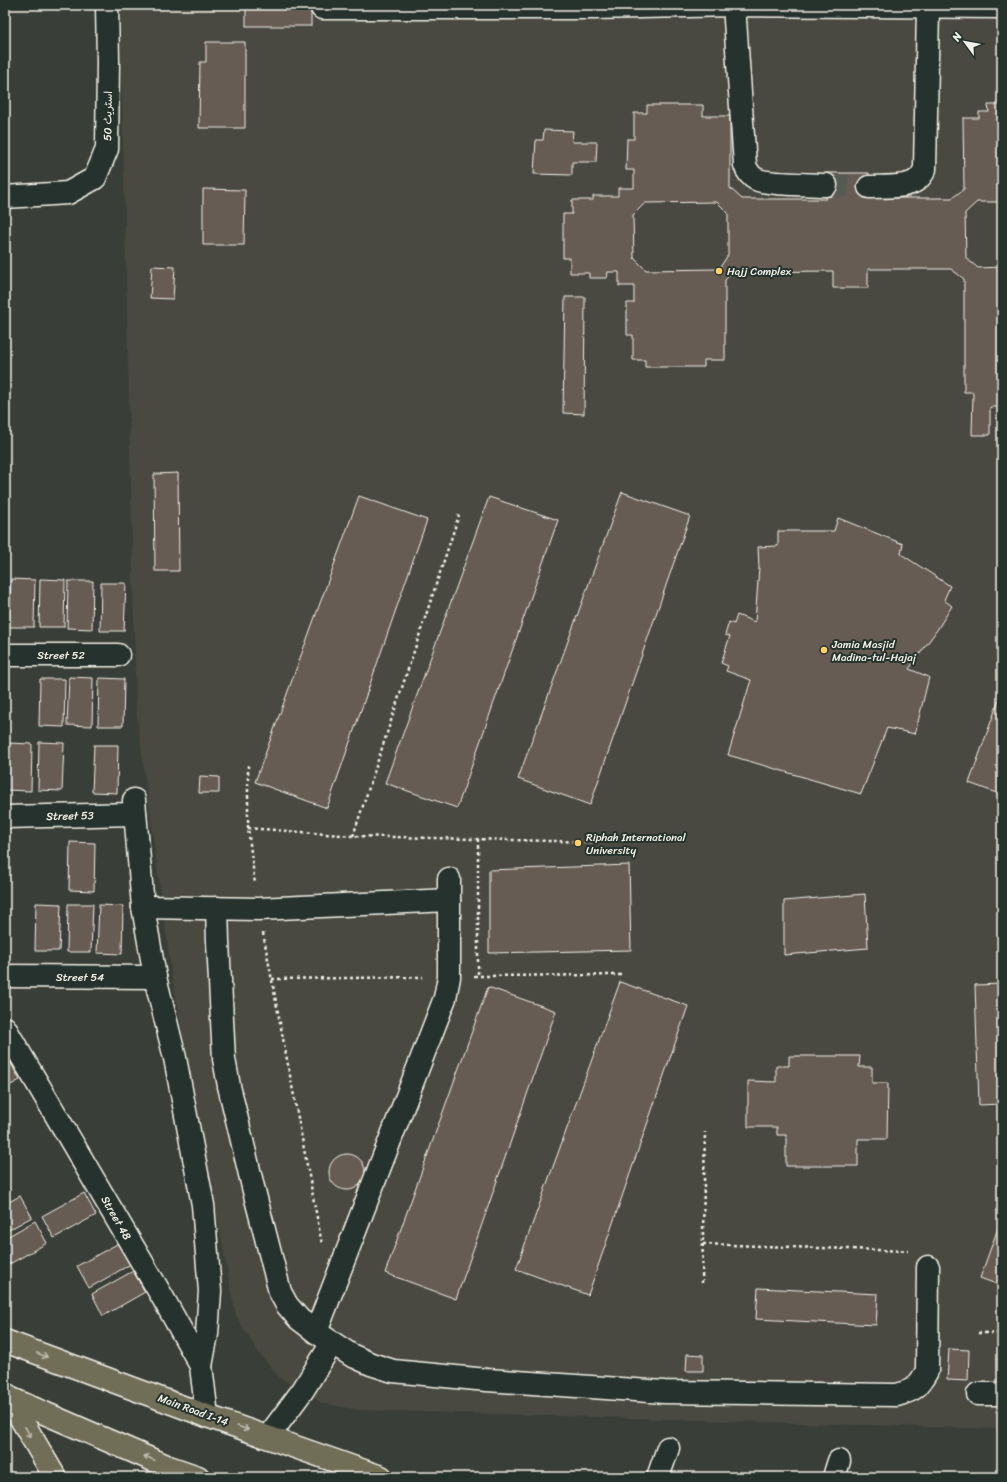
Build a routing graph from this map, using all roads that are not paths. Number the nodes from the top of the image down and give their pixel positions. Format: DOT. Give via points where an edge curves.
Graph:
graph roads {
  1 [pos="107,5"];
  2 [pos="734,5"];
  3 [pos="593,7"];
  4 [pos="928,7"];
  5 [pos="1002,7"];
  6 [pos="322,8"];
  7 [pos="826,185"];
  8 [pos="869,187"];
  9 [pos="5,197"];
  10 [pos="5,655"];
  11 [pos="118,655"];
  12 [pos="5,817"];
  13 [pos="143,907"];
  14 [pos="218,908"];
  15 [pos="5,976"];
  16 [pos="156,977"];
  17 [pos="5,1028"];
  18 [pos="928,1268"];
  19 [pos="324,1338"];
  20 [pos="5,1341"];
  21 [pos="201,1366"];
  22 [pos="978,1394"];
  23 [pos="1002,1394"];
  24 [pos="6,1395"];
  25 [pos="207,1416"];
  26 [pos="268,1437"];
  27 [pos="668,1448"];
  28 [pos="55,1477"];
  29 [pos="198,1477"];
  30 [pos="381,1477"];
  31 [pos="658,1477"];
  1 -- 9 [label="street, اسٹریٹ 50" via="107,149 95,178 68,192"];
  2 -- 3 [label="street"];
  2 -- 4 [label="street"];
  2 -- 7 [label="street" via="744,165 757,180"];
  3 -- 6 [label="street"];
  4 -- 5 [label="street"];
  4 -- 8 [label="street" via="925,169 920,178 912,183"];
  10 -- 11 [label="street, Street 52"];
  12 -- 13 [label="street, Street 53" via="135,807"];
  13 -- 14 [label="street"];
  13 -- 16 [label="street"];
  14 -- 19 [label="street" via="224,1051 229,1086 253,1187 280,1292 299,1319"];
  14 -- 19 [label="street" via="258,909 449,889 449,977 445,998"];
  15 -- 16 [label="street, Street 54"];
  16 -- 21 [label="street" via="175,1058 203,1205 210,1291"];
  17 -- 21 [label="street, Street 48"];
  18 -- 19 [label="street" via="927,1371 919,1385 910,1392 897,1395 664,1392 393,1371 351,1355"];
  19 -- 26 [label="street" via="303,1390"];
  20 -- 25 [label="main road, Main Road I-14, one-way"];
  21 -- 25 [label="street, Street 48"];
  22 -- 23 [label="street"];
  24 -- 28 [label="main road, one-way"];
  29 -- 24 [label="main road, one-way" via="169,1467"];
  25 -- 26 [label="main road, Main Road I-14, one-way"];
  26 -- 30 [label="main road, Main Road I-14"];
  27 -- 31 [label="street"];
}
